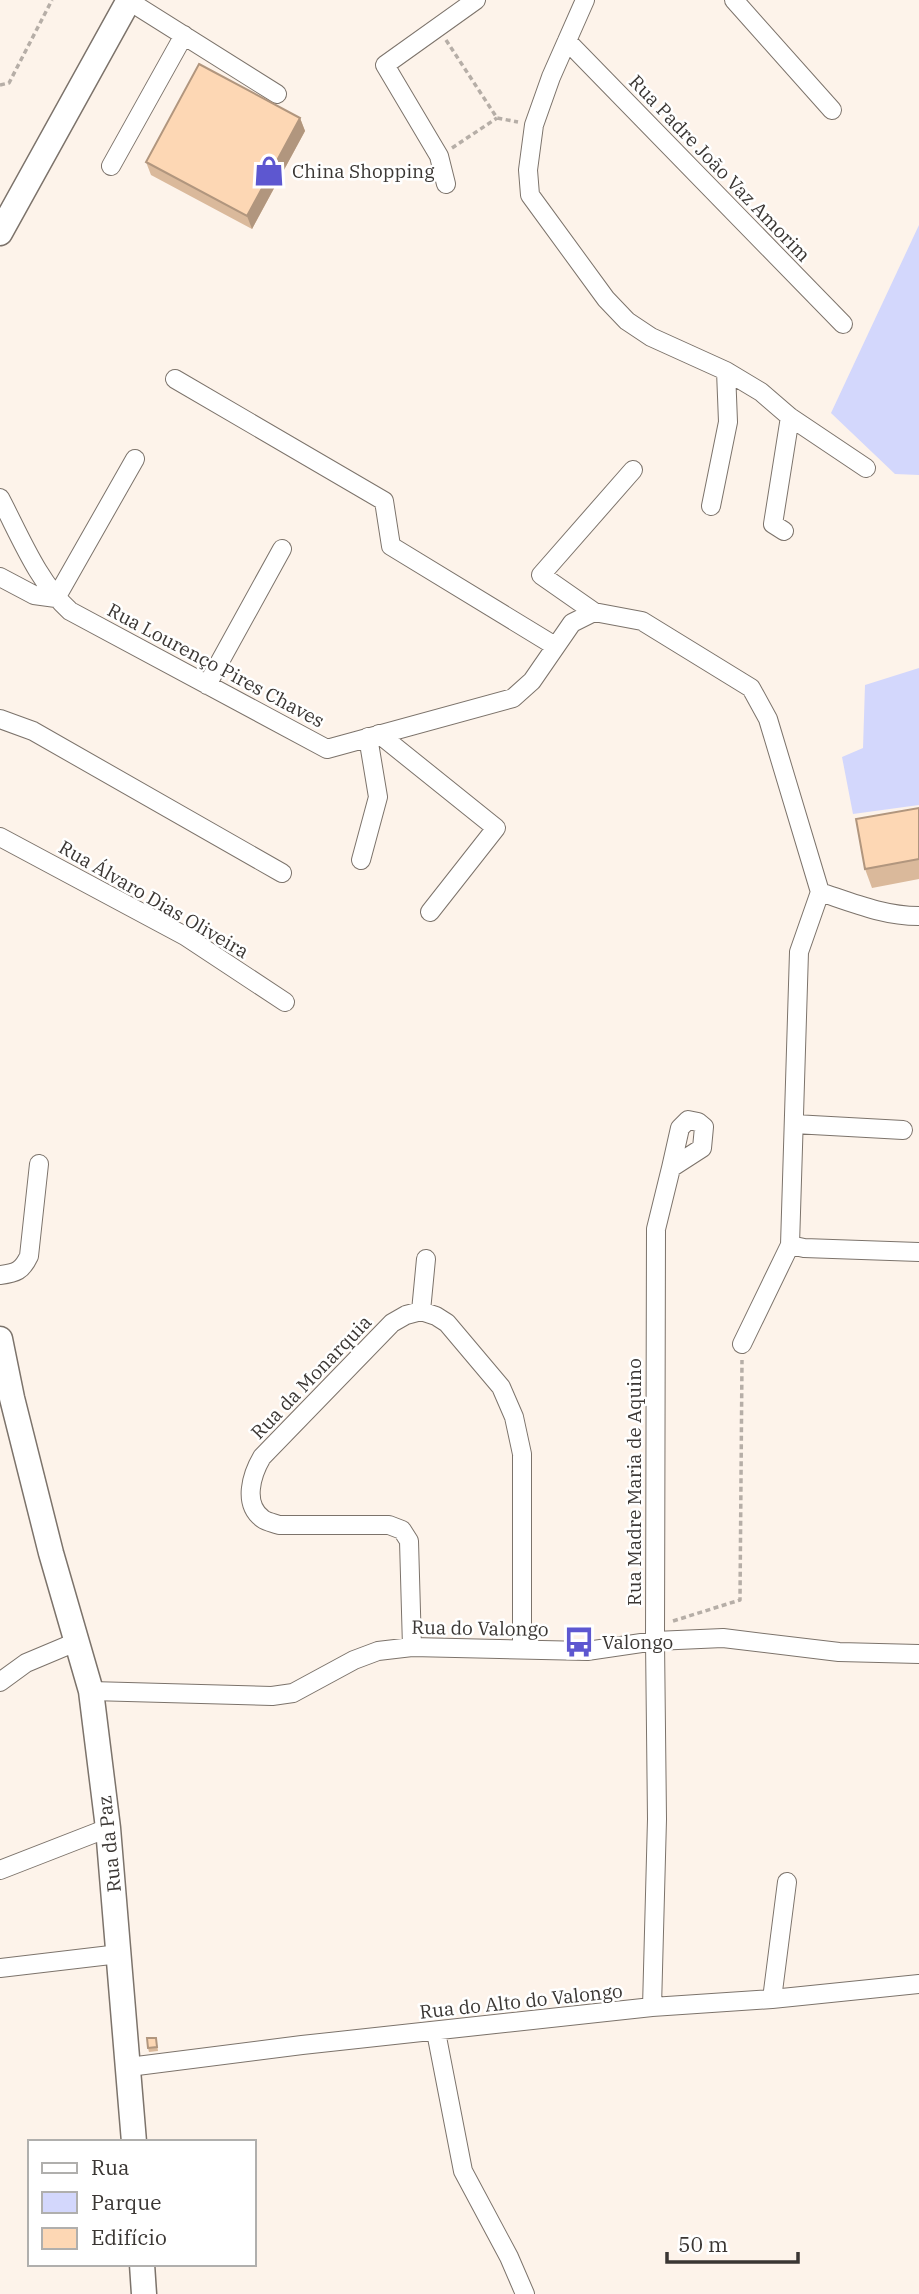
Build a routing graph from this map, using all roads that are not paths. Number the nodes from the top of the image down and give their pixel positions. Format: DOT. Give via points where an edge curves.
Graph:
graph roads {
  1 [pos="129,0"];
  2 [pos="476,0"];
  3 [pos="585,0"];
  4 [pos="734,0"];
  5 [pos="184,35"];
  6 [pos="567,41"];
  7 [pos="277,94"];
  8 [pos="832,110"];
  9 [pos="111,166"];
  10 [pos="446,184"];
  11 [pos="0,233"];
  12 [pos="843,324"];
  13 [pos="726,371"];
  14 [pos="176,379"];
  15 [pos="790,417"];
  16 [pos="135,459"];
  17 [pos="866,468"];
  18 [pos="633,470"];
  19 [pos="0,498"];
  20 [pos="711,506"];
  21 [pos="784,531"];
  22 [pos="282,549"];
  23 [pos="0,577"];
  24 [pos="56,598"];
  25 [pos="594,612"];
  26 [pos="555,646"];
  27 [pos="208,685"];
  28 [pos="0,719"];
  29 [pos="373,736"];
  30 [pos="0,837"];
  31 [pos="361,860"];
  32 [pos="282,873"];
  33 [pos="820,892"];
  34 [pos="430,912"];
  35 [pos="919,916"];
  36 [pos="285,1002"];
  37 [pos="794,1125"];
  38 [pos="903,1130"];
  39 [pos="39,1164"];
  40 [pos="671,1168"];
  41 [pos="790,1245"];
  42 [pos="919,1252"];
  43 [pos="425,1259"];
  44 [pos="0,1275"];
  45 [pos="421,1311"];
  46 [pos="0,1339"];
  47 [pos="742,1344"];
  48 [pos="655,1641"];
  49 [pos="76,1642"];
  50 [pos="412,1647"];
  51 [pos="522,1650"];
  52 [pos="919,1654"];
  53 [pos="0,1682"];
  54 [pos="91,1691"];
  55 [pos="108,1828"];
  56 [pos="0,1870"];
  57 [pos="787,1882"];
  58 [pos="120,1954"];
  59 [pos="0,1968"];
  60 [pos="919,1984"];
  61 [pos="772,1999"];
  62 [pos="652,2007"];
  63 [pos="436,2032"];
  64 [pos="129,2067"];
  65 [pos="134,2140"];
  66 [pos="142,2266"];
  67 [pos="144,2294"];
  68 [pos="525,2294"];
  1 -- 5 [label="street"];
  1 -- 11 [label="main road"];
  2 -- 10 [label="street" via="385,65 439,156"];
  3 -- 6 [label="street"];
  4 -- 8 [label="street"];
  5 -- 7 [label="street"];
  5 -- 9 [label="street"];
  6 -- 12 [label="street, Rua Padre João Vaz Amorim"];
  6 -- 13 [label="street" via="534,125 530,195 627,321"];
  13 -- 15 [label="street"];
  13 -- 20 [label="street" via="728,422"];
  14 -- 26 [label="street" via="384,501 391,546"];
  15 -- 17 [label="street"];
  15 -- 21 [label="street" via="773,524"];
  16 -- 24 [label="street"];
  18 -- 25 [label="street" via="541,575"];
  19 -- 24 [label="street, Rua Lourenço Pires Chaves"];
  22 -- 27 [label="street"];
  23 -- 24 [label="street" via="34,595"];
  24 -- 27 [label="street, Rua Lourenço Pires Chaves" via="70,611"];
  25 -- 26 [label="street" via="572,623"];
  25 -- 33 [label="street" via="642,621 751,688 768,719"];
  26 -- 29 [label="street, Rua Lourenço Pires Chaves" via="532,681 513,698"];
  27 -- 29 [label="street, Rua Lourenço Pires Chaves" via="327,749"];
  28 -- 32 [label="street" via="33,731"];
  29 -- 31 [label="street" via="378,797"];
  29 -- 34 [label="street" via="496,828"];
  30 -- 36 [label="street, Rua Álvaro Dias Oliveira" via="185,936"];
  33 -- 35 [label="street" via="878,912"];
  33 -- 37 [label="street" via="799,952"];
  37 -- 38 [label="street"];
  37 -- 41 [label="street"];
  39 -- 44 [label="street" via="29,1256 16,1273"];
  40 -- 48 [label="street, Rua Madre Maria de Aquino" via="656,1229"];
  41 -- 42 [label="street"];
  41 -- 47 [label="street"];
  43 -- 45 [label="street"];
  45 -- 50 [label="street, Rua da Monarquia" via="392,1323 262,1457 252,1474 250,1490 262,1519 279,1525 389,1525 402,1530 409,1541"];
  45 -- 51 [label="street" via="447,1323 501,1387 514,1417 522,1454"];
  46 -- 49 [label="main road, Rua da Paz"];
  48 -- 51 [label="street, Rua do Valongo" via="587,1651"];
  48 -- 52 [label="street, Rua do Valongo" via="723,1638 839,1653"];
  48 -- 62 [label="street, Rua Madre Maria de Aquino"];
  49 -- 53 [label="street" via="26,1663"];
  49 -- 54 [label="main road, Rua da Paz"];
  50 -- 51 [label="street, Rua do Valongo"];
  50 -- 54 [label="street, Rua do Valongo" via="378,1651 293,1693"];
  54 -- 55 [label="main road, Rua da Paz"];
  55 -- 56 [label="street"];
  55 -- 58 [label="main road, Rua da Paz"];
  57 -- 61 [label="street"];
  58 -- 59 [label="street"];
  58 -- 64 [label="main road, Rua da Paz"];
  60 -- 61 [label="street, Rua do Alto do Valongo"];
  61 -- 62 [label="street, Rua do Alto do Valongo"];
  62 -- 63 [label="street, Rua do Alto do Valongo"];
  63 -- 64 [label="street, Rua do Alto do Valongo"];
  63 -- 68 [label="street" via="463,2171"];
  64 -- 65 [label="main road, Rua da Paz"];
  66 -- 67 [label="main road"];
}
